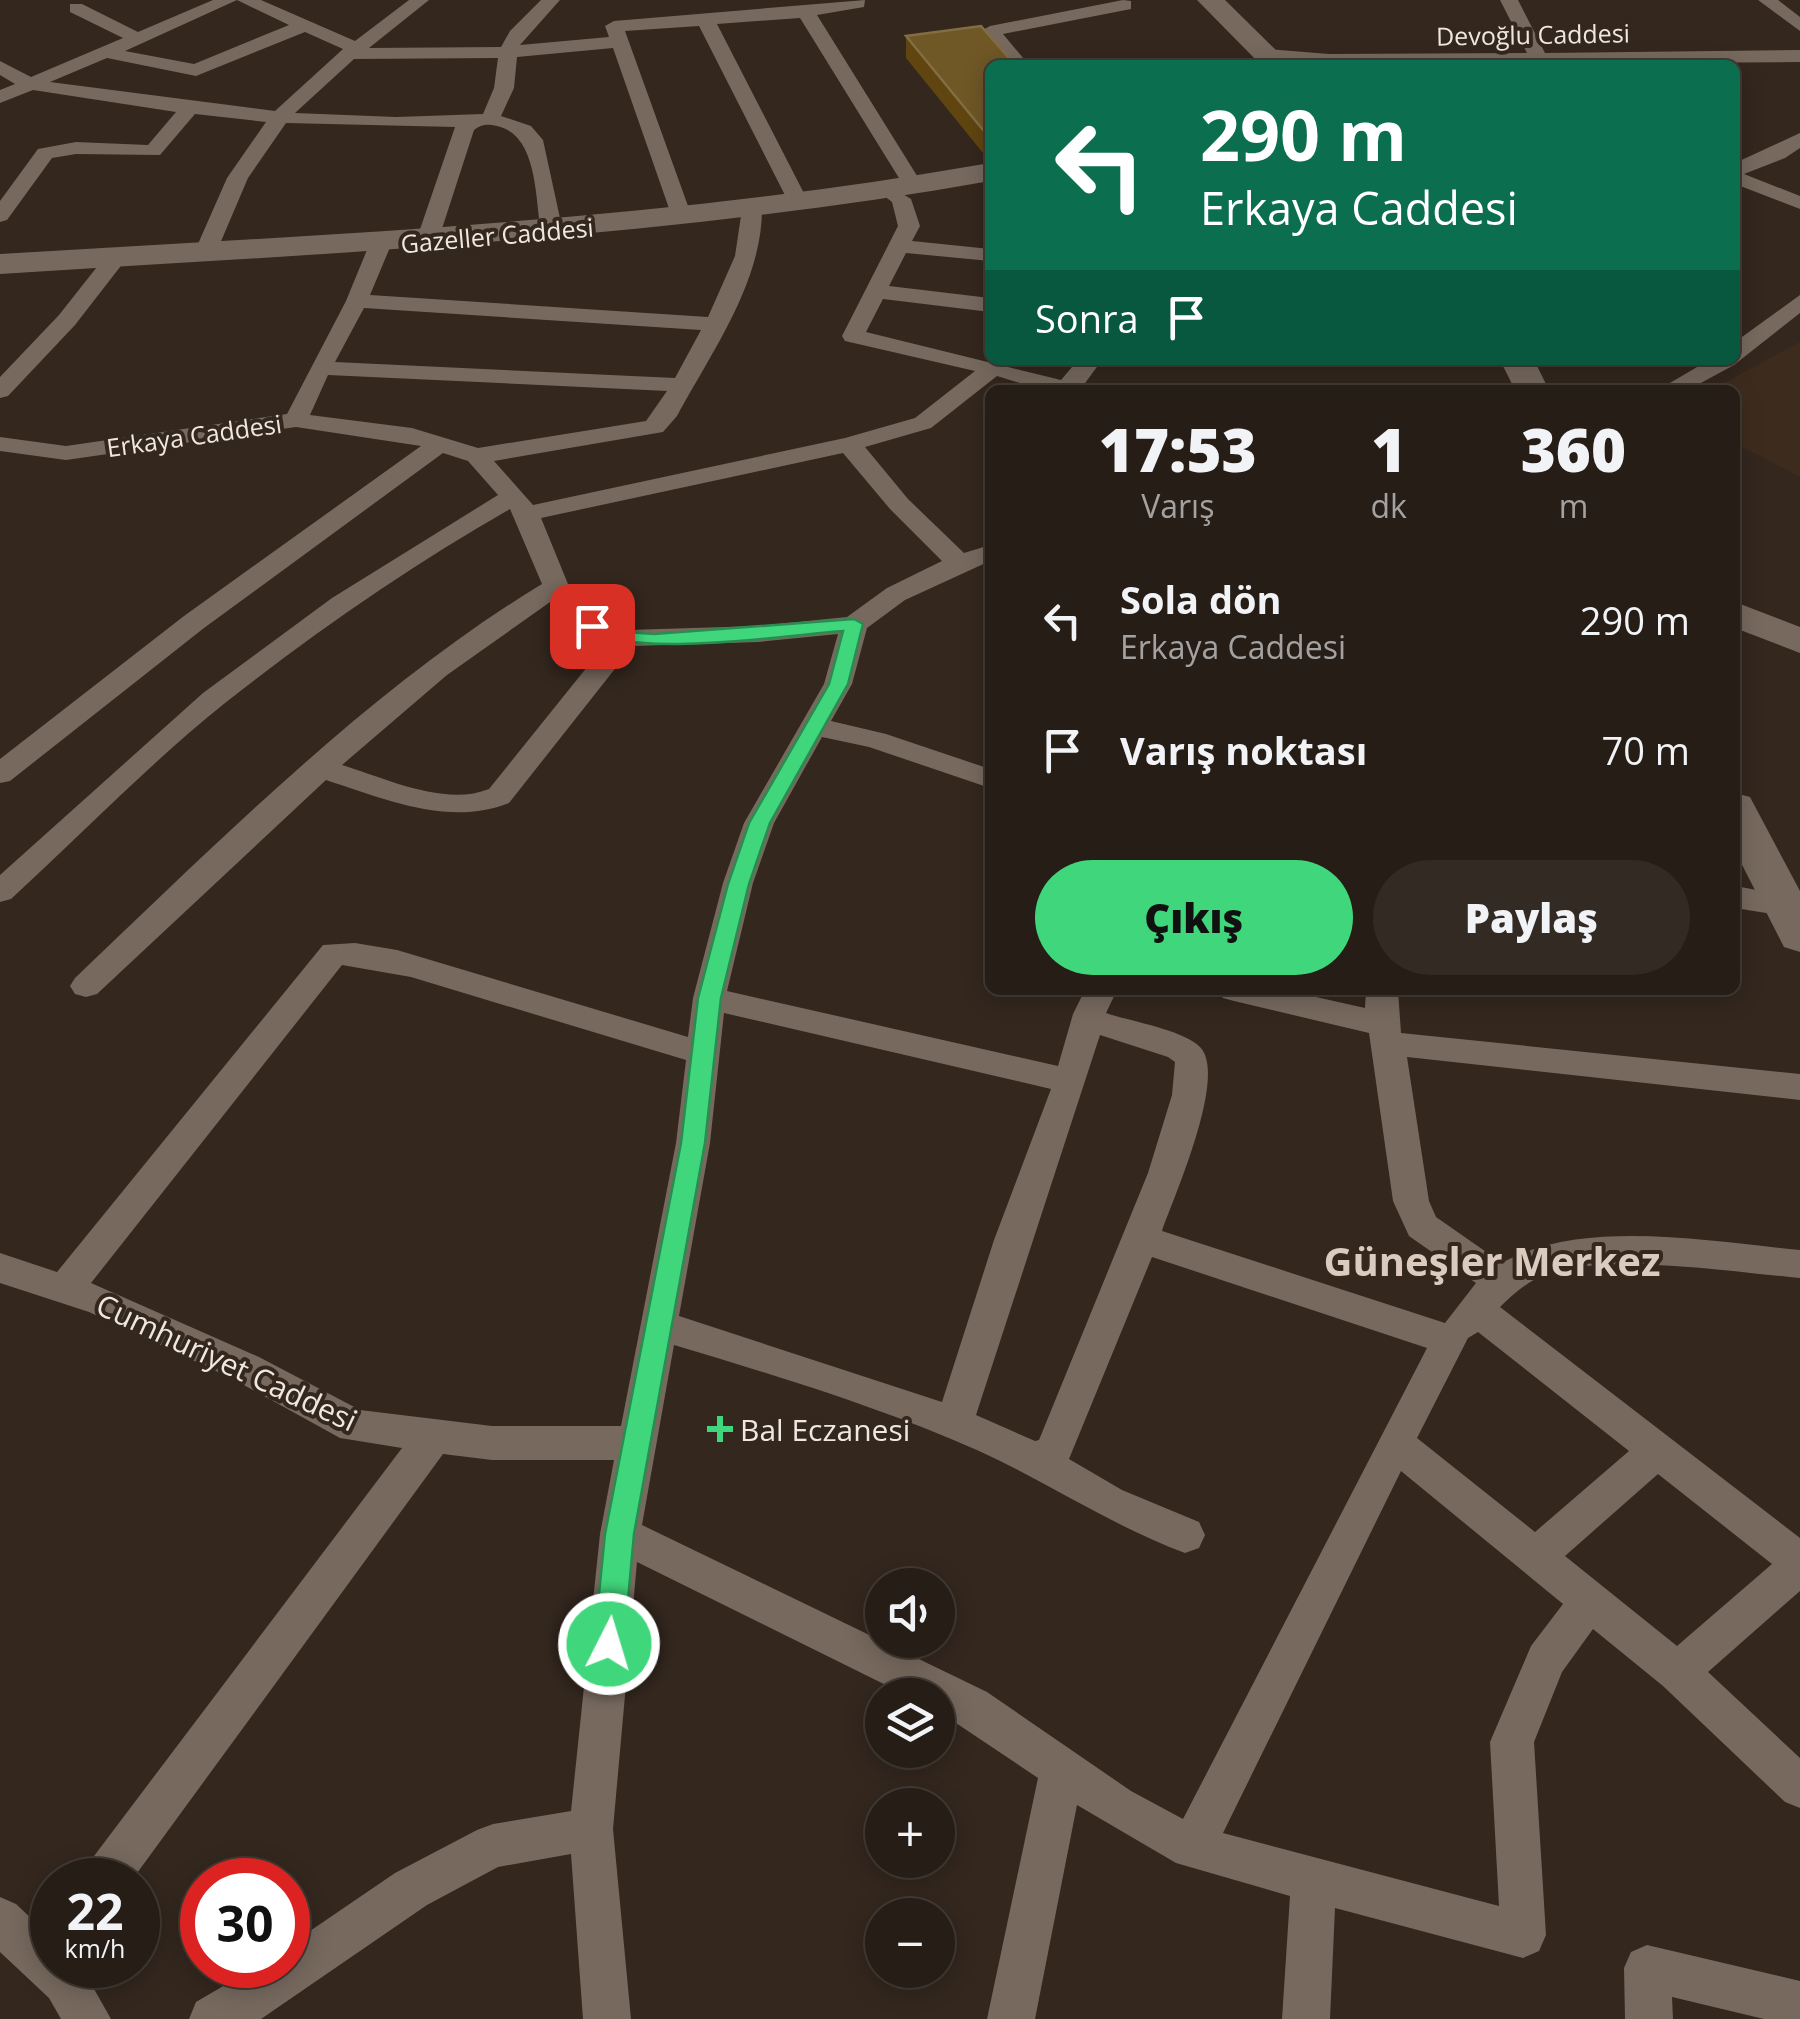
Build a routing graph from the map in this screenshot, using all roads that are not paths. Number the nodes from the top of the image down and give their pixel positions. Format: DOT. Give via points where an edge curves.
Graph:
graph roads {
  1 [pos="228,0"];
  2 [pos="246,0"];
  3 [pos="550,0"];
  4 [pos="667,0"];
  5 [pos="1120,0"];
  6 [pos="1210,0"];
  7 [pos="1509,0"];
  8 [pos="1767,0"];
  9 [pos="862,1"];
  10 [pos="411,2"];
  11 [pos="76,8"];
  12 [pos="806,12"];
  13 [pos="705,20"];
  14 [pos="672,22"];
  15 [pos="304,26"];
  16 [pos="1800,26"];
  17 [pos="134,37"];
  18 [pos="618,42"];
  19 [pos="350,50"];
  20 [pos="102,52"];
  21 [pos="508,52"];
  22 [pos="1800,56"];
  23 [pos="1538,58"];
  24 [pos="1016,60"];
  25 [pos="1272,60"];
  26 [pos="1453,60"];
  27 [pos="1643,60"];
  28 [pos="1716,60"];
  29 [pos="0,68"];
  30 [pos="31,83"];
  31 [pos="0,98"];
  32 [pos="190,108"];
  33 [pos="282,118"];
  34 [pos="483,119"];
  35 [pos="1800,139"];
  36 [pos="1740,145"];
  37 [pos="1773,156"];
  38 [pos="1800,162"];
  39 [pos="1740,172"];
  40 [pos="985,173"];
  41 [pos="1740,176"];
  42 [pos="901,189"];
  43 [pos="799,203"];
  44 [pos="1800,203"];
  45 [pos="752,209"];
  46 [pos="0,216"];
  47 [pos="682,217"];
  48 [pos="552,232"];
  49 [pos="427,241"];
  50 [pos="380,244"];
  51 [pos="902,246"];
  52 [pos="205,252"];
  53 [pos="985,254"];
  54 [pos="116,258"];
  55 [pos="0,264"];
  56 [pos="876,291"];
  57 [pos="357,301"];
  58 [pos="1800,302"];
  59 [pos="985,304"];
  60 [pos="713,324"];
  61 [pos="0,348"];
  62 [pos="1740,348"];
  63 [pos="38,350"];
  64 [pos="1086,365"];
  65 [pos="1717,365"];
  66 [pos="320,368"];
  67 [pos="993,368"];
  68 [pos="681,385"];
  69 [pos="1050,385"];
  70 [pos="1071,385"];
  71 [pos="1679,385"];
  72 [pos="0,392"];
  73 [pos="296,420"];
  74 [pos="0,444"];
  75 [pos="438,444"];
  76 [pos="849,444"];
  77 [pos="477,456"];
  78 [pos="521,505"];
  79 [pos="985,555"];
  80 [pos="958,563"];
  81 [pos="556,587"];
  82 [pos="1740,587"];
  83 [pos="1800,612"];
  84 [pos="1740,616"];
  85 [pos="854,624"];
  86 [pos="625,638"];
  87 [pos="1800,642"];
  88 [pos="813,726"];
  89 [pos="321,768"];
  90 [pos="0,774"];
  91 [pos="985,777"];
  92 [pos="1740,817"];
  93 [pos="0,892"];
  94 [pos="1740,899"];
  95 [pos="1792,920"];
  96 [pos="86,986"];
  97 [pos="1260,995"];
  98 [pos="709,998"];
  99 [pos="1094,1005"];
  100 [pos="1383,1019"];
  101 [pos="701,1052"];
  102 [pos="1070,1081"];
  103 [pos="1800,1087"];
  104 [pos="1142,1239"];
  105 [pos="2,1271"];
  106 [pos="1796,1273"];
  107 [pos="65,1289"];
  108 [pos="1489,1295"];
  109 [pos="660,1326"];
  110 [pos="1450,1340"];
  111 [pos="955,1421"];
  112 [pos="434,1436"];
  113 [pos="1395,1443"];
  114 [pos="637,1444"];
  115 [pos="1656,1451"];
  116 [pos="1033,1458"];
  117 [pos="620,1534"];
  118 [pos="1184,1535"];
  119 [pos="1536,1556"];
  120 [pos="1800,1564"];
  121 [pos="1589,1601"];
  122 [pos="1678,1672"];
  123 [pos="1062,1768"];
  124 [pos="1800,1787"];
  125 [pos="591,1828"];
  126 [pos="1192,1847"];
  127 [pos="120,1858"];
  128 [pos="1314,1880"];
  129 [pos="0,1920"];
  130 [pos="30,1942"];
  131 [pos="68,1988"];
  132 [pos="1800,2004"];
  133 [pos="88,2019"];
  134 [pos="214,2019"];
  135 [pos="608,2019"];
  136 [pos="1011,2019"];
  137 [pos="1306,2019"];
  138 [pos="1649,2019"];
  1 -- 17 [label="street"];
  2 -- 15 [label="street"];
  3 -- 21 [label="street"];
  4 -- 14 [label="street"];
  5 -- 24 [label="street" via="1125,5 990,31"];
  6 -- 25 [label="street"];
  7 -- 23 [label="street"];
  8 -- 16 [label="street"];
  9 -- 12 [label="street"];
  10 -- 19 [label="street"];
  11 -- 17 [label="street"];
  12 -- 13 [label="street"];
  12 -- 42 [label="street"];
  13 -- 14 [label="street"];
  13 -- 43 [label="street"];
  14 -- 18 [label="street" via="614,26"];
  15 -- 19 [label="street"];
  15 -- 20 [label="street" via="196,70"];
  17 -- 20 [label="street"];
  18 -- 21 [label="street"];
  18 -- 47 [label="street"];
  19 -- 21 [label="street"];
  19 -- 33 [label="street"];
  20 -- 30 [label="street"];
  21 -- 34 [label="street" via="504,88"];
  22 -- 28 [label="street, Devoğlu Caddesi"];
  23 -- 26 [label="street, Devoğlu Caddesi"];
  23 -- 27 [label="street, Devoğlu Caddesi"];
  29 -- 30 [label="street"];
  30 -- 31 [label="street"];
  30 -- 32 [label="street"];
  32 -- 33 [label="street"];
  32 -- 46 [label="street" via="153,151 76,148 45,154"];
  33 -- 34 [label="street"];
  33 -- 52 [label="street" via="251,154"];
  34 -- 48 [label="street" via="532,134"];
  34 -- 49 [label="street" via="465,127"];
  35 -- 37 [label="street"];
  36 -- 37 [label="street"];
  37 -- 38 [label="street"];
  37 -- 39 [label="street"];
  40 -- 42 [label="street, Gazeller Caddesi"];
  41 -- 44 [label="street"];
  42 -- 43 [label="street, Gazeller Caddesi"];
  42 -- 51 [label="street" via="909,226"];
  43 -- 45 [label="street, Gazeller Caddesi"];
  45 -- 47 [label="street, Gazeller Caddesi"];
  45 -- 60 [label="street" via="747,252"];
  47 -- 48 [label="street, Gazeller Caddesi"];
  48 -- 49 [label="street, Gazeller Caddesi"];
  49 -- 50 [label="street, Gazeller Caddesi"];
  50 -- 52 [label="street, Gazeller Caddesi"];
  50 -- 57 [label="street"];
  51 -- 53 [label="street"];
  51 -- 56 [label="street"];
  52 -- 54 [label="street, Gazeller Caddesi"];
  54 -- 55 [label="street, Gazeller Caddesi"];
  54 -- 63 [label="street"];
  56 -- 59 [label="street"];
  56 -- 67 [label="street" via="852,336"];
  57 -- 60 [label="street"];
  57 -- 66 [label="street"];
  58 -- 62 [label="street"];
  60 -- 68 [label="street"];
  61 -- 63 [label="street"];
  63 -- 72 [label="street"];
  64 -- 70 [label="street"];
  65 -- 71 [label="street"];
  66 -- 68 [label="street"];
  66 -- 73 [label="street"];
  67 -- 69 [label="street"];
  67 -- 76 [label="street" via="923,423"];
  68 -- 77 [label="street" via="654,427"];
  73 -- 74 [label="street, Erkaya Caddesi" via="66,452"];
  73 -- 75 [label="street, Erkaya Caddesi"];
  75 -- 77 [label="street, Erkaya Caddesi"];
  75 -- 90 [label="street"];
  76 -- 78 [label="street"];
  76 -- 80 [label="street"];
  77 -- 78 [label="street, Erkaya Caddesi"];
  78 -- 81 [label="street, Erkaya Caddesi"];
  78 -- 93 [label="street" via="442,537 213,699"];
  79 -- 80 [label="street, Erkaya Caddesi"];
  80 -- 85 [label="street, Erkaya Caddesi"];
  81 -- 86 [label="street, Erkaya Caddesi" via="592,626"];
  81 -- 89 [label="street" via="510,613"];
  82 -- 83 [label="street"];
  84 -- 87 [label="street"];
  85 -- 86 [label="street, Erkaya Caddesi"];
  85 -- 88 [label="street" via="838,684"];
  86 -- 89 [label="street" via="499,796 485,804 450,804"];
  88 -- 91 [label="street"];
  88 -- 98 [label="street" via="760,823"];
  89 -- 96 [label="street"];
  92 -- 95 [label="street"];
  94 -- 95 [label="street"];
  97 -- 100 [label="street"];
  98 -- 101 [label="street"];
  98 -- 102 [label="street"];
  99 -- 102 [label="street"];
  99 -- 104 [label="street" via="1180,1048 1194,1070"];
  100 -- 103 [label="street"];
  100 -- 108 [label="street" via="1411,1201 1422,1226"];
  101 -- 107 [label="street" via="413,966 334,953"];
  101 -- 109 [label="street" via="693,1143"];
  102 -- 111 [label="street"];
  104 -- 110 [label="street"];
  104 -- 116 [label="street" via="1052,1455"];
  105 -- 107 [label="street, Cumhuriyet Caddesi"];
  106 -- 108 [label="street" via="1572,1253 1532,1264"];
  107 -- 112 [label="street, Cumhuriyet Caddesi" via="246,1368 354,1426"];
  108 -- 110 [label="street"];
  108 -- 115 [label="street"];
  109 -- 111 [label="street"];
  109 -- 114 [label="street"];
  110 -- 113 [label="street"];
  111 -- 116 [label="street"];
  112 -- 114 [label="street, Cumhuriyet Caddesi"];
  112 -- 127 [label="street"];
  113 -- 119 [label="street"];
  113 -- 126 [label="street"];
  114 -- 117 [label="street"];
  115 -- 119 [label="street"];
  115 -- 120 [label="street"];
  116 -- 118 [label="street" via="1108,1502"];
  117 -- 123 [label="street" via="972,1706"];
  117 -- 125 [label="street"];
  119 -- 121 [label="street"];
  120 -- 122 [label="street"];
  121 -- 122 [label="street"];
  121 -- 128 [label="street" via="1546,1660 1512,1742 1524,1935"];
  122 -- 124 [label="street"];
  123 -- 126 [label="street"];
  123 -- 136 [label="street"];
  125 -- 134 [label="street" via="493,1846 412,1889"];
  125 -- 135 [label="street"];
  126 -- 128 [label="street"];
  128 -- 137 [label="street"];
  129 -- 130 [label="street"];
  131 -- 133 [label="street"];
  132 -- 138 [label="street" via="1648,1968"];
}
